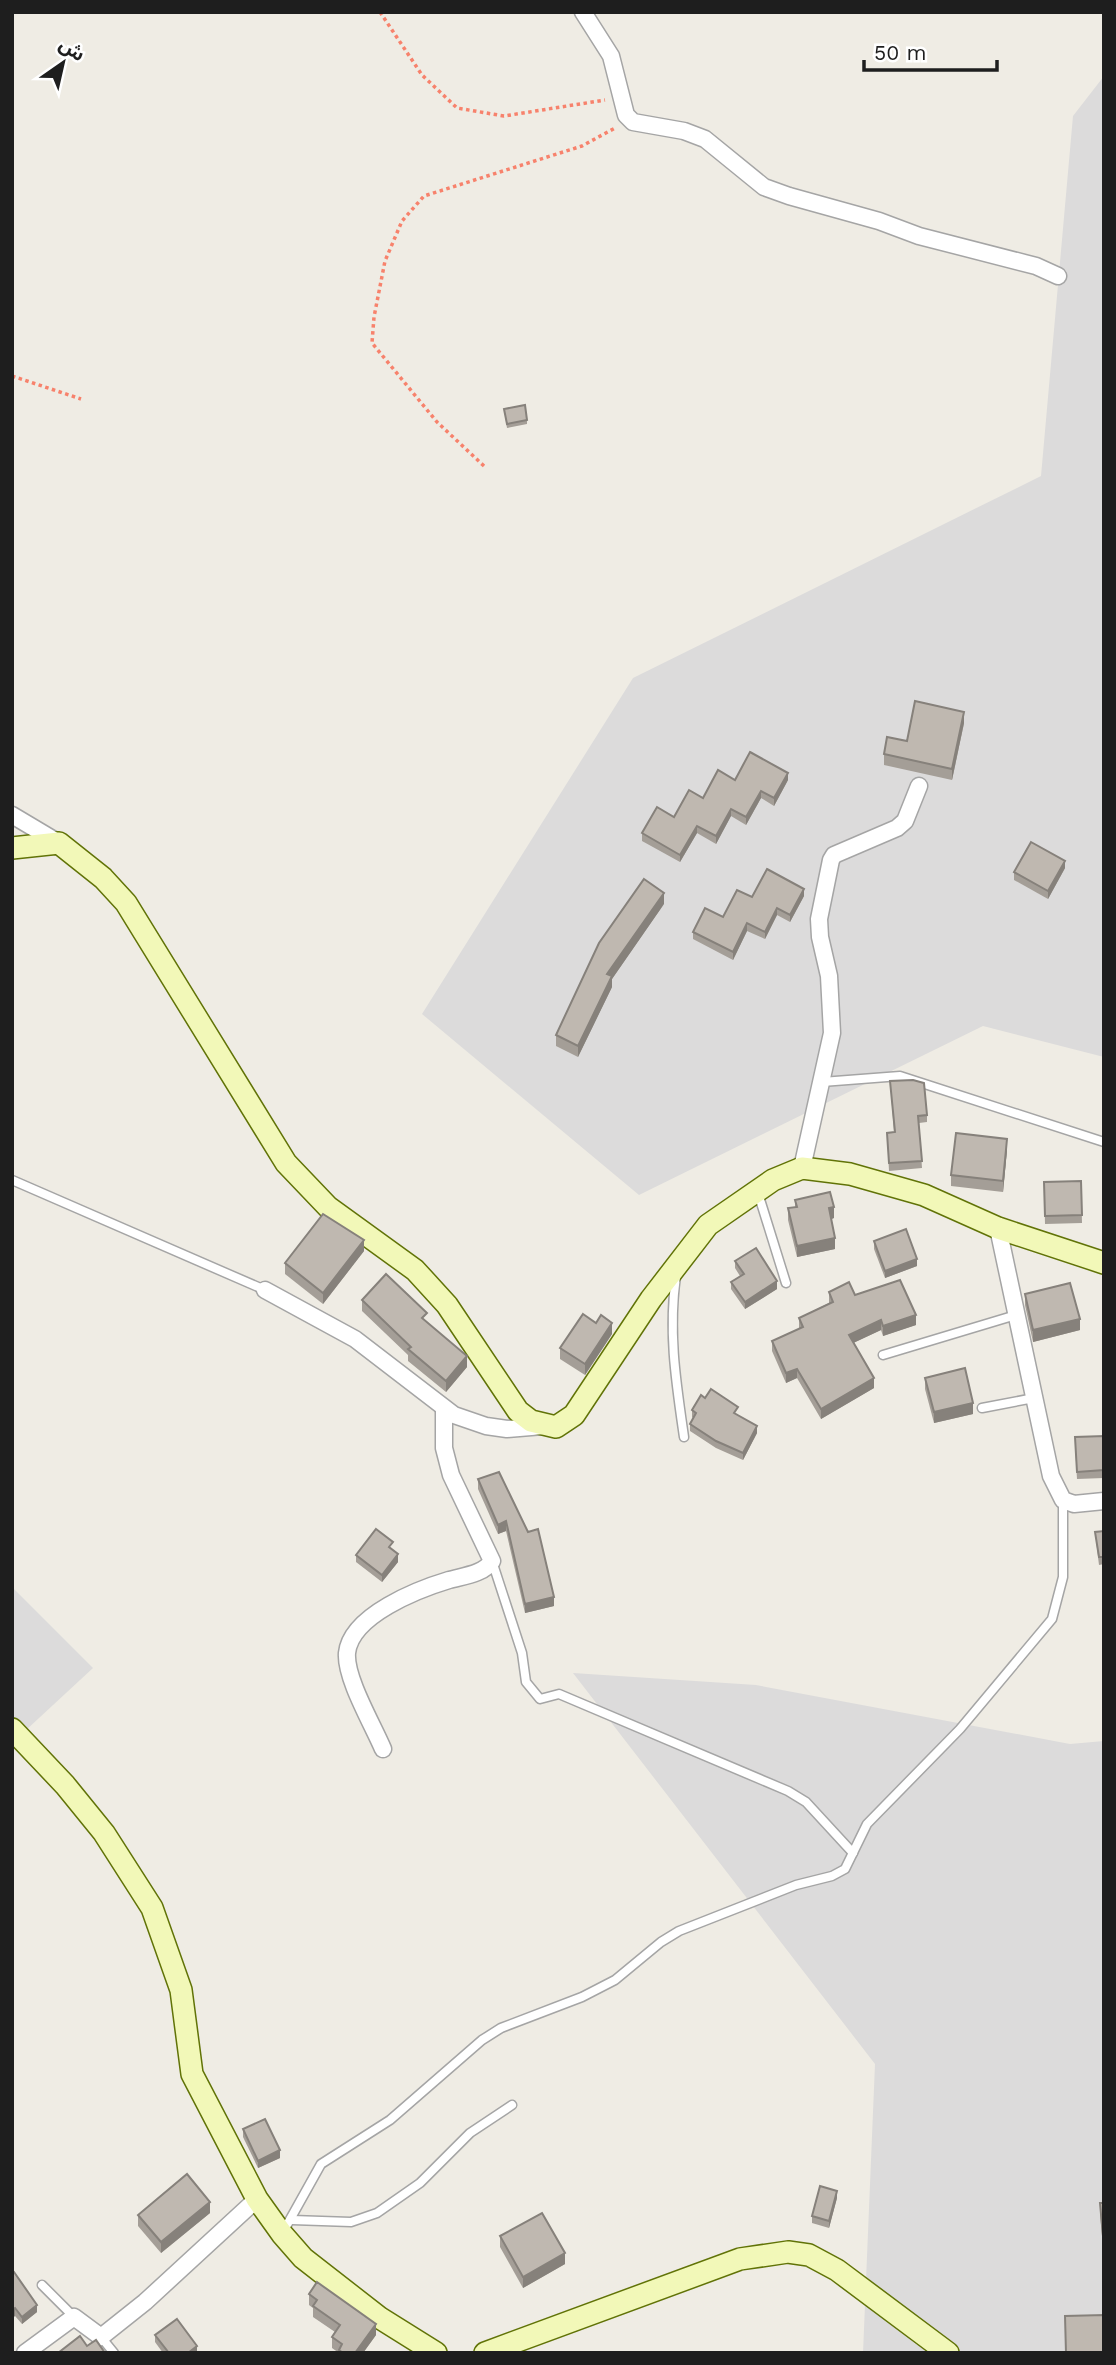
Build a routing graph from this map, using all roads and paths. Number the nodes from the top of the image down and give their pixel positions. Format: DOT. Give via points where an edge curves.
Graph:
graph roads {
  1 [pos="380,12"];
  2 [pos="583,12"];
  3 [pos="620,93"];
  4 [pos="626,116"];
  5 [pos="1058,276"];
  6 [pos="12,376"];
  7 [pos="81,398"];
  8 [pos="484,466"];
  9 [pos="919,786"];
  10 [pos="12,815"];
  11 [pos="59,843"];
  12 [pos="12,849"];
  13 [pos="821,1082"];
  14 [pos="1104,1142"];
  15 [pos="802,1168"];
  16 [pos="12,1180"];
  17 [pos="758,1190"];
  18 [pos="998,1228"];
  19 [pos="678,1262"];
  20 [pos="1104,1263"];
  21 [pos="786,1283"];
  22 [pos="265,1290"];
  23 [pos="1016,1315"];
  24 [pos="883,1355"];
  25 [pos="1034,1398"];
  26 [pos="982,1408"];
  27 [pos="444,1409"];
  28 [pos="543,1426"];
  29 [pos="684,1437"];
  30 [pos="1063,1500"];
  31 [pos="1104,1502"];
  32 [pos="492,1561"];
  33 [pos="12,1728"];
  34 [pos="383,1749"];
  35 [pos="853,1853"];
  36 [pos="512,2105"];
  37 [pos="257,2199"];
  38 [pos="287,2227"];
  39 [pos="42,2285"];
  40 [pos="74,2318"];
  41 [pos="101,2337"];
  42 [pos="25,2353"];
  43 [pos="114,2353"];
  44 [pos="436,2353"];
  45 [pos="485,2353"];
  46 [pos="948,2353"];
  1 -- 3 [label="path" via="422,75 457,108 505,116 600,103"];
  2 -- 3 [label="street" via="611,56"];
  3 -- 4 [label="street"];
  4 -- 5 [label="street" via="633,122 705,139 764,187"];
  4 -- 8 [label="path" via="611,132 582,146 424,197 402,220 385,261 372,343 437,422"];
  6 -- 7 [label="path"];
  9 -- 13 [label="street" via="905,821 897,828 831,860 819,919 832,1014"];
  10 -- 11 [label="street"];
  11 -- 12 [label="street"];
  11 -- 28 [label="street" via="126,903 212,1048 297,1177 328,1207 415,1270 447,1305 518,1411"];
  13 -- 14 [label="lane" via="900,1076"];
  13 -- 15 [label="street"];
  15 -- 17 [label="street"];
  15 -- 18 [label="street" via="850,1174 924,1195"];
  16 -- 22 [label="lane"];
  17 -- 19 [label="street" via="708,1225"];
  17 -- 21 [label="lane"];
  18 -- 20 [label="street"];
  18 -- 23 [label="street"];
  19 -- 28 [label="street" via="574,1415 556,1427"];
  19 -- 29 [label="lane" via="670,1316 671,1353"];
  22 -- 27 [label="street" via="355,1339"];
  23 -- 24 [label="lane"];
  23 -- 25 [label="street"];
  25 -- 26 [label="lane"];
  25 -- 30 [label="street" via="1051,1476"];
  27 -- 28 [label="street" via="486,1426"];
  27 -- 32 [label="street" via="442,1432 451,1475"];
  30 -- 31 [label="street"];
  30 -- 35 [label="lane" via="1063,1577 1052,1619 960,1729 867,1824"];
  32 -- 34 [label="street" via="479,1571 413,1591 379,1612 350,1643 348,1662"];
  32 -- 35 [label="lane" via="522,1653 526,1682 540,1699 559,1694 788,1791 806,1802"];
  33 -- 37 [label="street" via="104,1833 152,1908 181,1990 192,2074"];
  35 -- 38 [label="lane" via="845,1869 832,1876 796,1885 680,1931 615,1980 491,2034 390,2120 321,2164"];
  36 -- 38 [label="lane" via="470,2133 420,2183 370,2217"];
  37 -- 38 [label="street"];
  37 -- 41 [label="street"];
  38 -- 44 [label="street" via="303,2258 380,2318"];
  39 -- 40 [label="lane"];
  40 -- 41 [label="street"];
  40 -- 42 [label="street"];
  41 -- 43 [label="lane"];
  45 -- 46 [label="street" via="740,2259 788,2252 809,2255 837,2270"];
}
